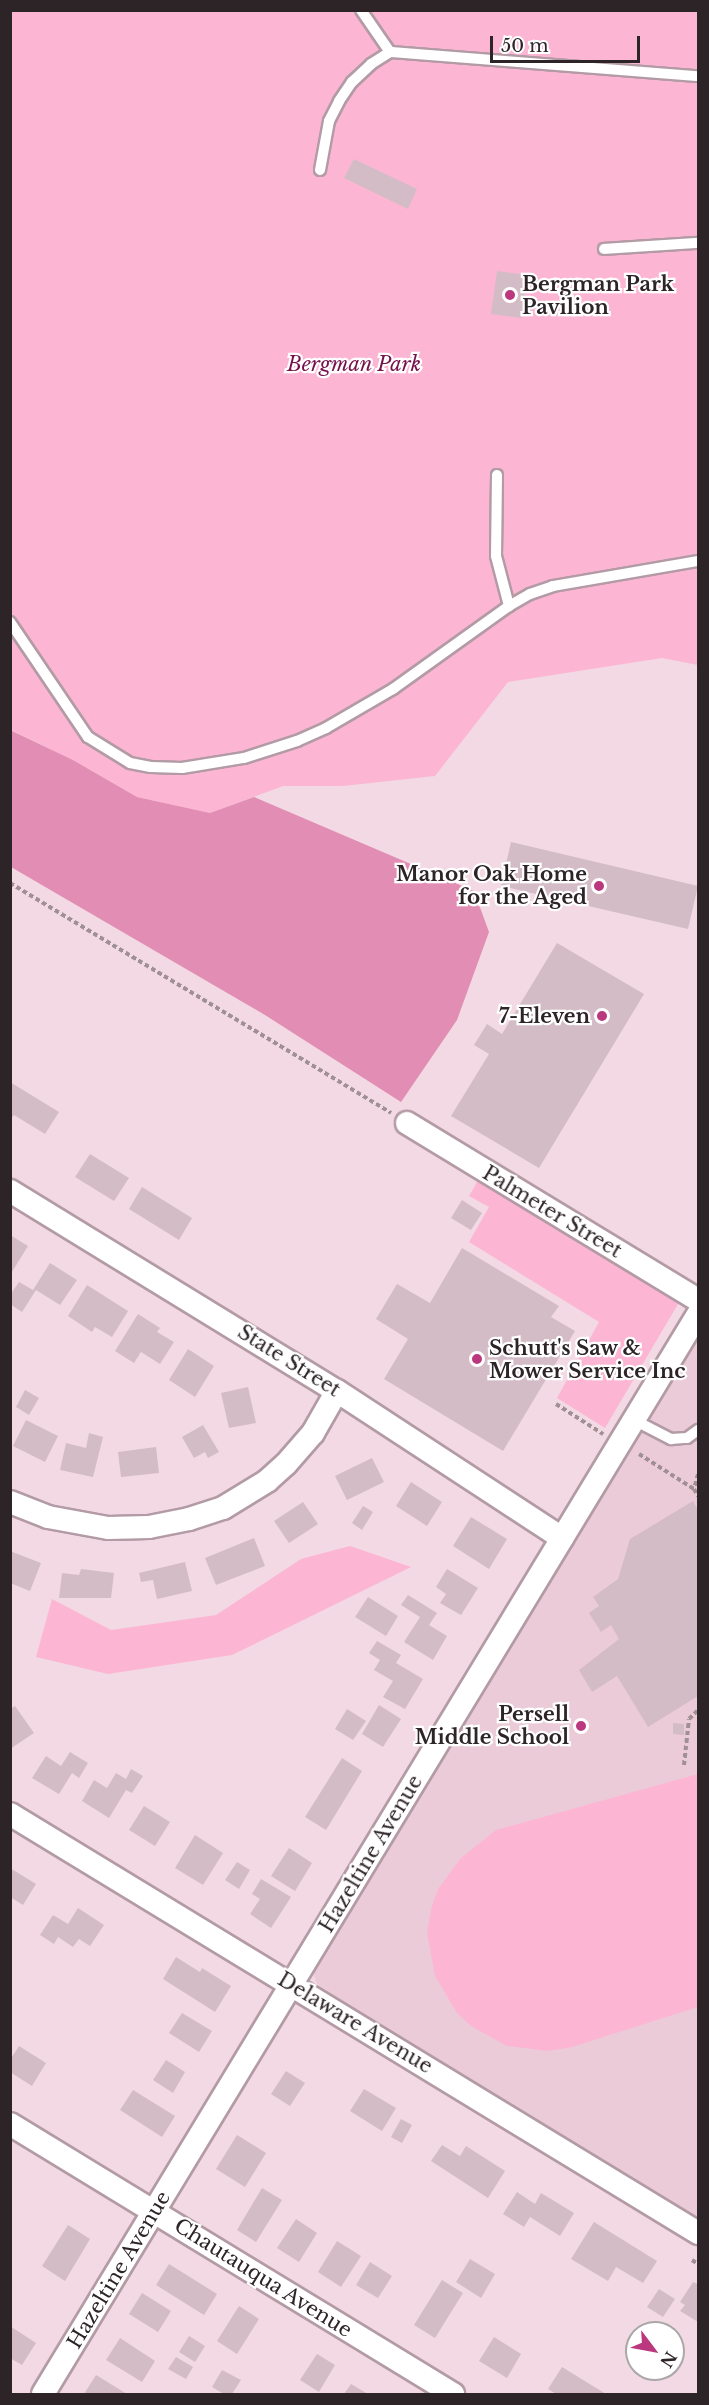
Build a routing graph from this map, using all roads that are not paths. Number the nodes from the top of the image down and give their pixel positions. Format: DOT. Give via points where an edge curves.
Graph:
graph roads {
  1 [pos="361,10"];
  2 [pos="390,52"];
  3 [pos="699,76"];
  4 [pos="320,170"];
  5 [pos="699,243"];
  6 [pos="604,249"];
  7 [pos="497,475"];
  8 [pos="699,561"];
  9 [pos="509,606"];
  10 [pos="10,622"];
  11 [pos="407,1123"];
  12 [pos="10,1191"];
  13 [pos="699,1300"];
  14 [pos="699,1314"];
  15 [pos="337,1391"];
  16 [pos="634,1420"];
  17 [pos="699,1430"];
  18 [pos="10,1502"];
  19 [pos="562,1538"];
  20 [pos="10,1814"];
  21 [pos="292,1984"];
  22 [pos="10,2124"];
  23 [pos="155,2212"];
  24 [pos="699,2233"];
  25 [pos="43,2394"];
  26 [pos="453,2394"];
  1 -- 2 [label="lane"];
  2 -- 3 [label="lane"];
  2 -- 4 [label="lane" via="352,82 339,101 329,121"];
  5 -- 6 [label="lane"];
  7 -- 9 [label="lane" via="496,556"];
  8 -- 9 [label="lane" via="553,586"];
  9 -- 10 [label="lane" via="432,664 326,728 244,758 182,768 130,763 88,737"];
  11 -- 13 [label="street, Palmeter Street"];
  12 -- 15 [label="street, State Street"];
  14 -- 16 [label="street, Hazeltine Avenue"];
  15 -- 18 [label="street" via="313,1432 286,1464 267,1481 223,1508 201,1516 149,1527 108,1528 48,1517"];
  15 -- 19 [label="street, State Street"];
  16 -- 17 [label="lane" via="671,1439 687,1438"];
  16 -- 19 [label="street, Hazeltine Avenue" via="629,1449"];
  19 -- 21 [label="street, Hazeltine Avenue"];
  20 -- 21 [label="street, Delaware Avenue"];
  21 -- 23 [label="street, Hazeltine Avenue"];
  21 -- 24 [label="street, Delaware Avenue"];
  22 -- 23 [label="street, Chautauqua Avenue"];
  23 -- 25 [label="street, Hazeltine Avenue"];
  23 -- 26 [label="street, Chautauqua Avenue"];
}
